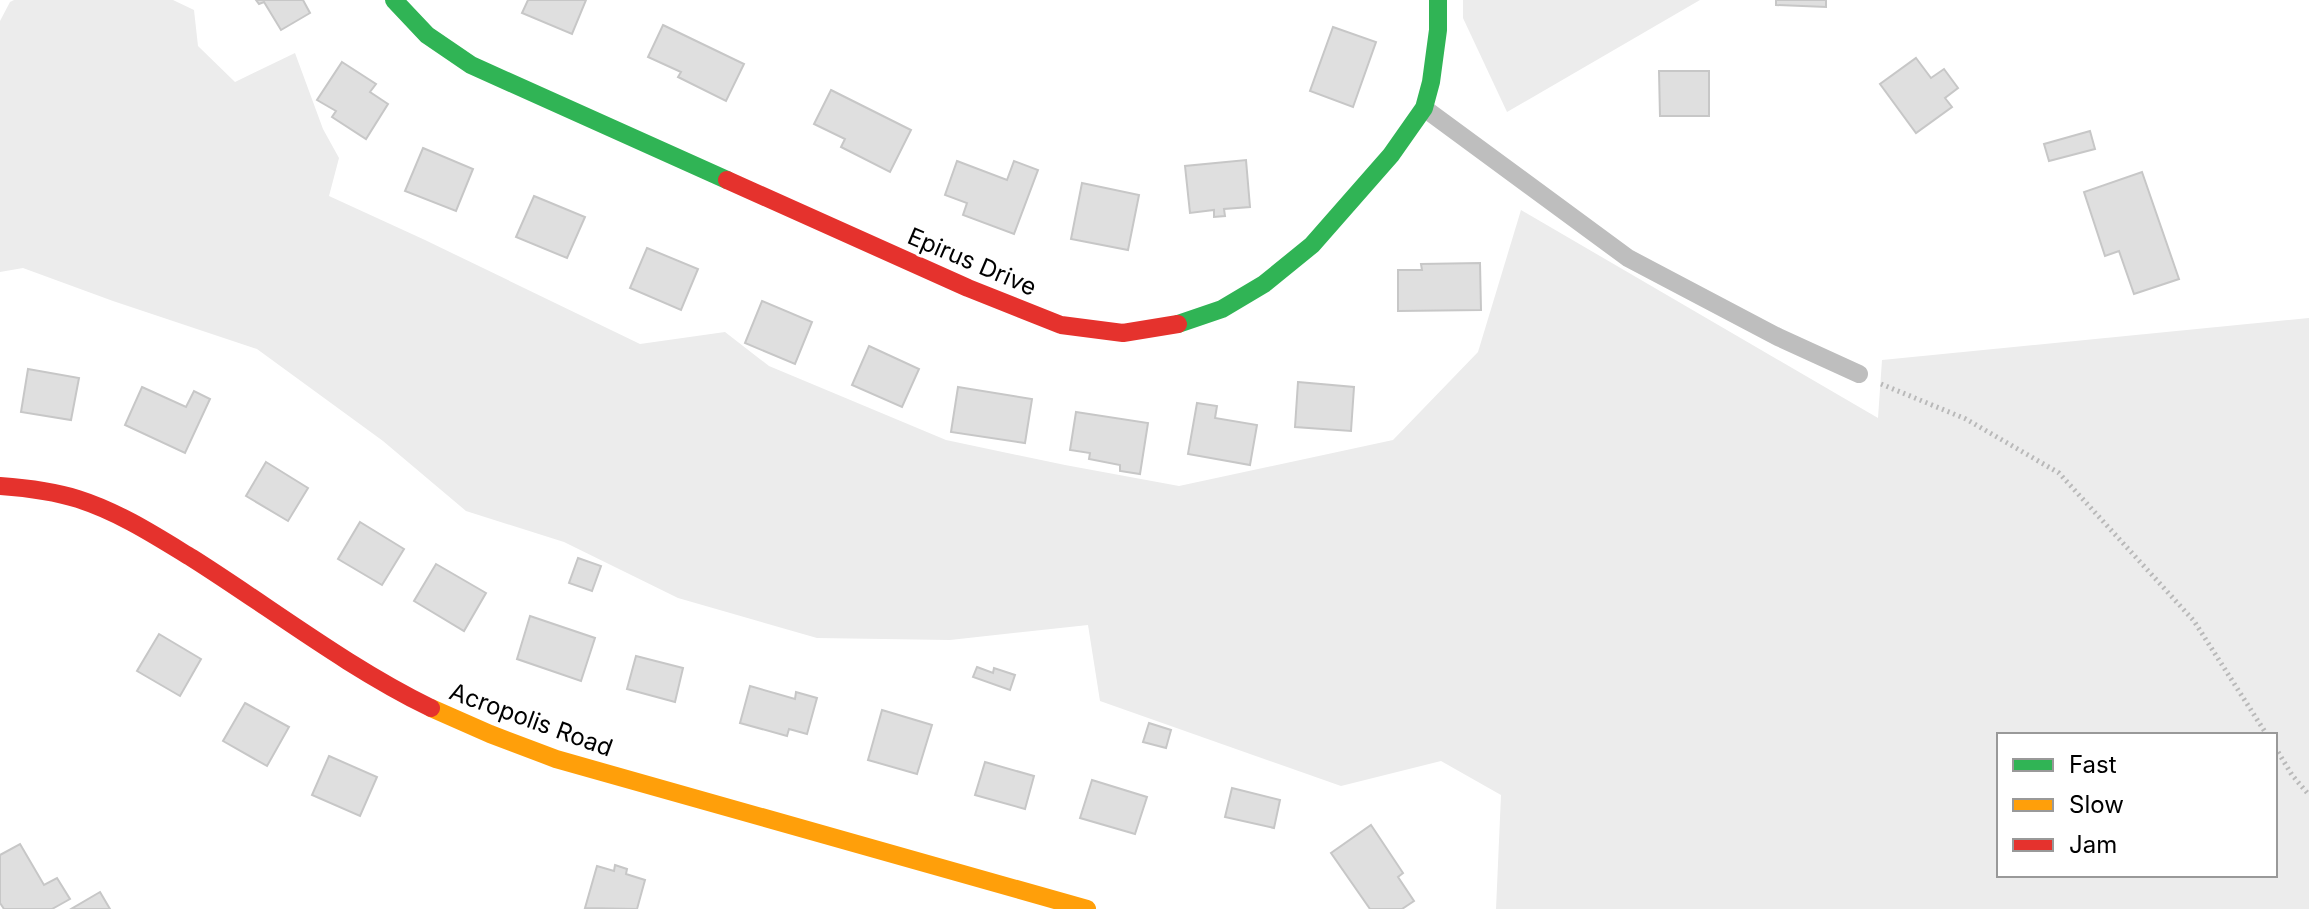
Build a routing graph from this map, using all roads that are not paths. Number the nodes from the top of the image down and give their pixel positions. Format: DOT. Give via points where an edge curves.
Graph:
graph roads {
  1 [pos="394,0"];
  2 [pos="1438,0"];
  3 [pos="1424,108"];
  4 [pos="1859,374"];
  5 [pos="0,486"];
  6 [pos="1087,909"];
  1 -- 3 [label="street, Epirus Drive" via="427,35 471,65 968,288 1061,325 1123,333 1172,326 1222,309 1264,284 1352,203"];
  2 -- 3 [label="street, Epirus Drive"];
  3 -- 4 [label="lane" via="1628,258"];
  5 -- 6 [label="street, Acropolis Road" via="62,494 121,518 215,572 385,683 490,736"];
}
